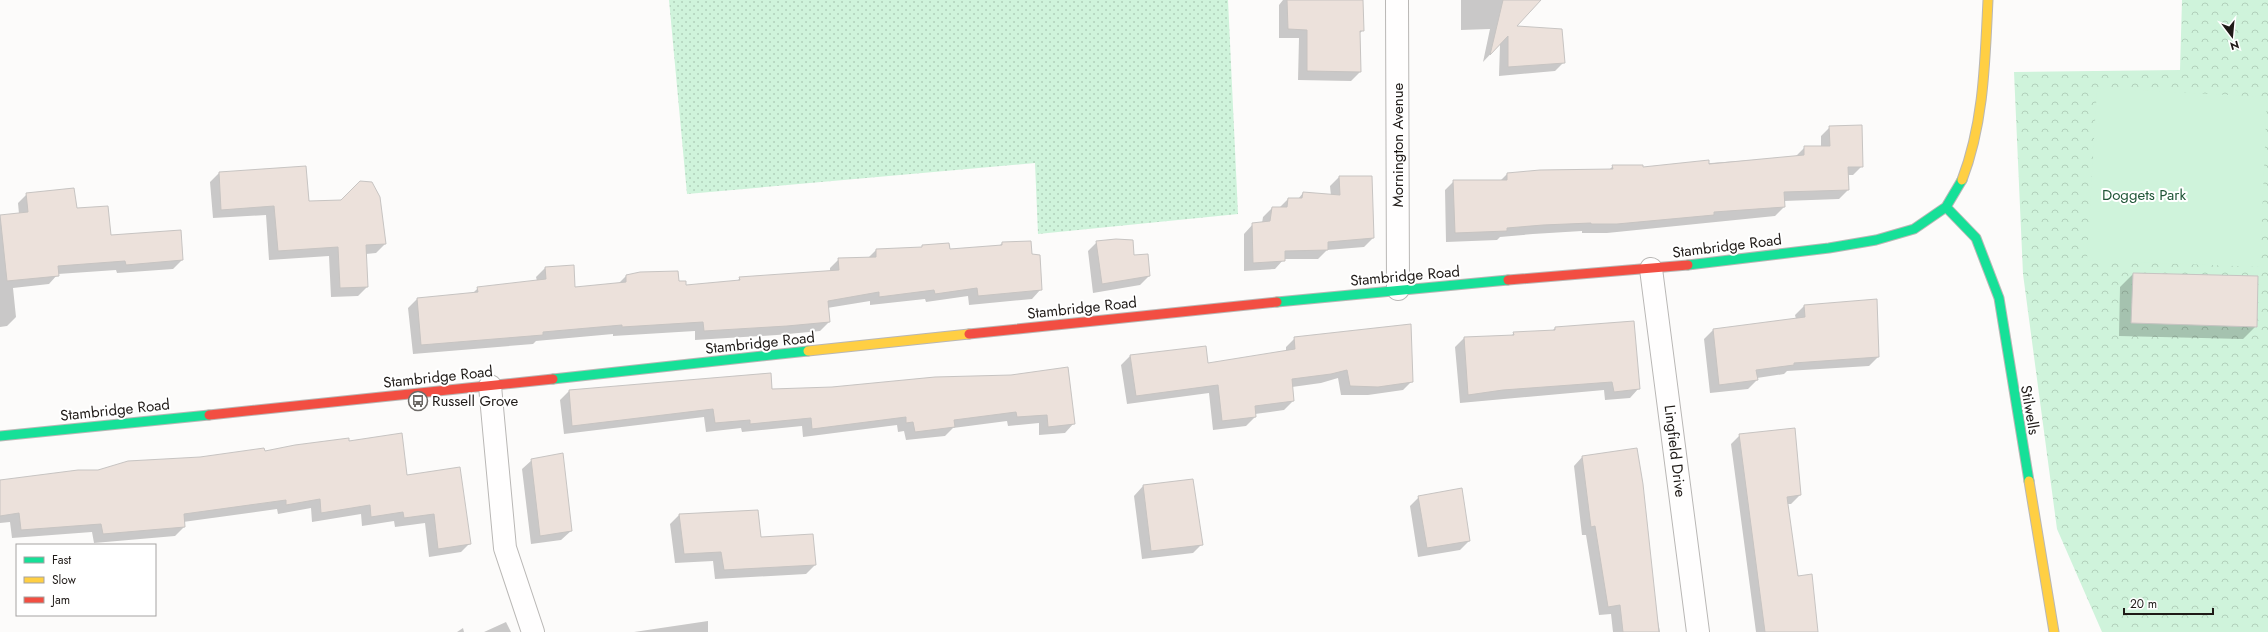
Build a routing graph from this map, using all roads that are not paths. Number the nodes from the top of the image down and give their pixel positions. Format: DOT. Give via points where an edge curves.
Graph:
graph roads {
  1 [pos="1397,0"];
  2 [pos="1988,0"];
  3 [pos="1946,207"];
  4 [pos="1651,270"];
  5 [pos="1398,289"];
  6 [pos="490,386"];
  7 [pos="0,436"];
  8 [pos="533,632"];
  9 [pos="1698,632"];
  10 [pos="2054,632"];
  1 -- 5 [label="street, Mornington Avenue"];
  2 -- 3 [label="street, Stambridge Road" via="1983,88 1970,158 1960,184"];
  3 -- 4 [label="street, Stambridge Road" via="1914,229 1876,240"];
  3 -- 10 [label="street, Stilwells" via="1976,238 1998,298"];
  4 -- 5 [label="street, Stambridge Road"];
  4 -- 9 [label="street, Lingfield Drive"];
  5 -- 6 [label="street, Stambridge Road"];
  6 -- 7 [label="street, Stambridge Road"];
  6 -- 8 [label="street" via="505,548"];
}
